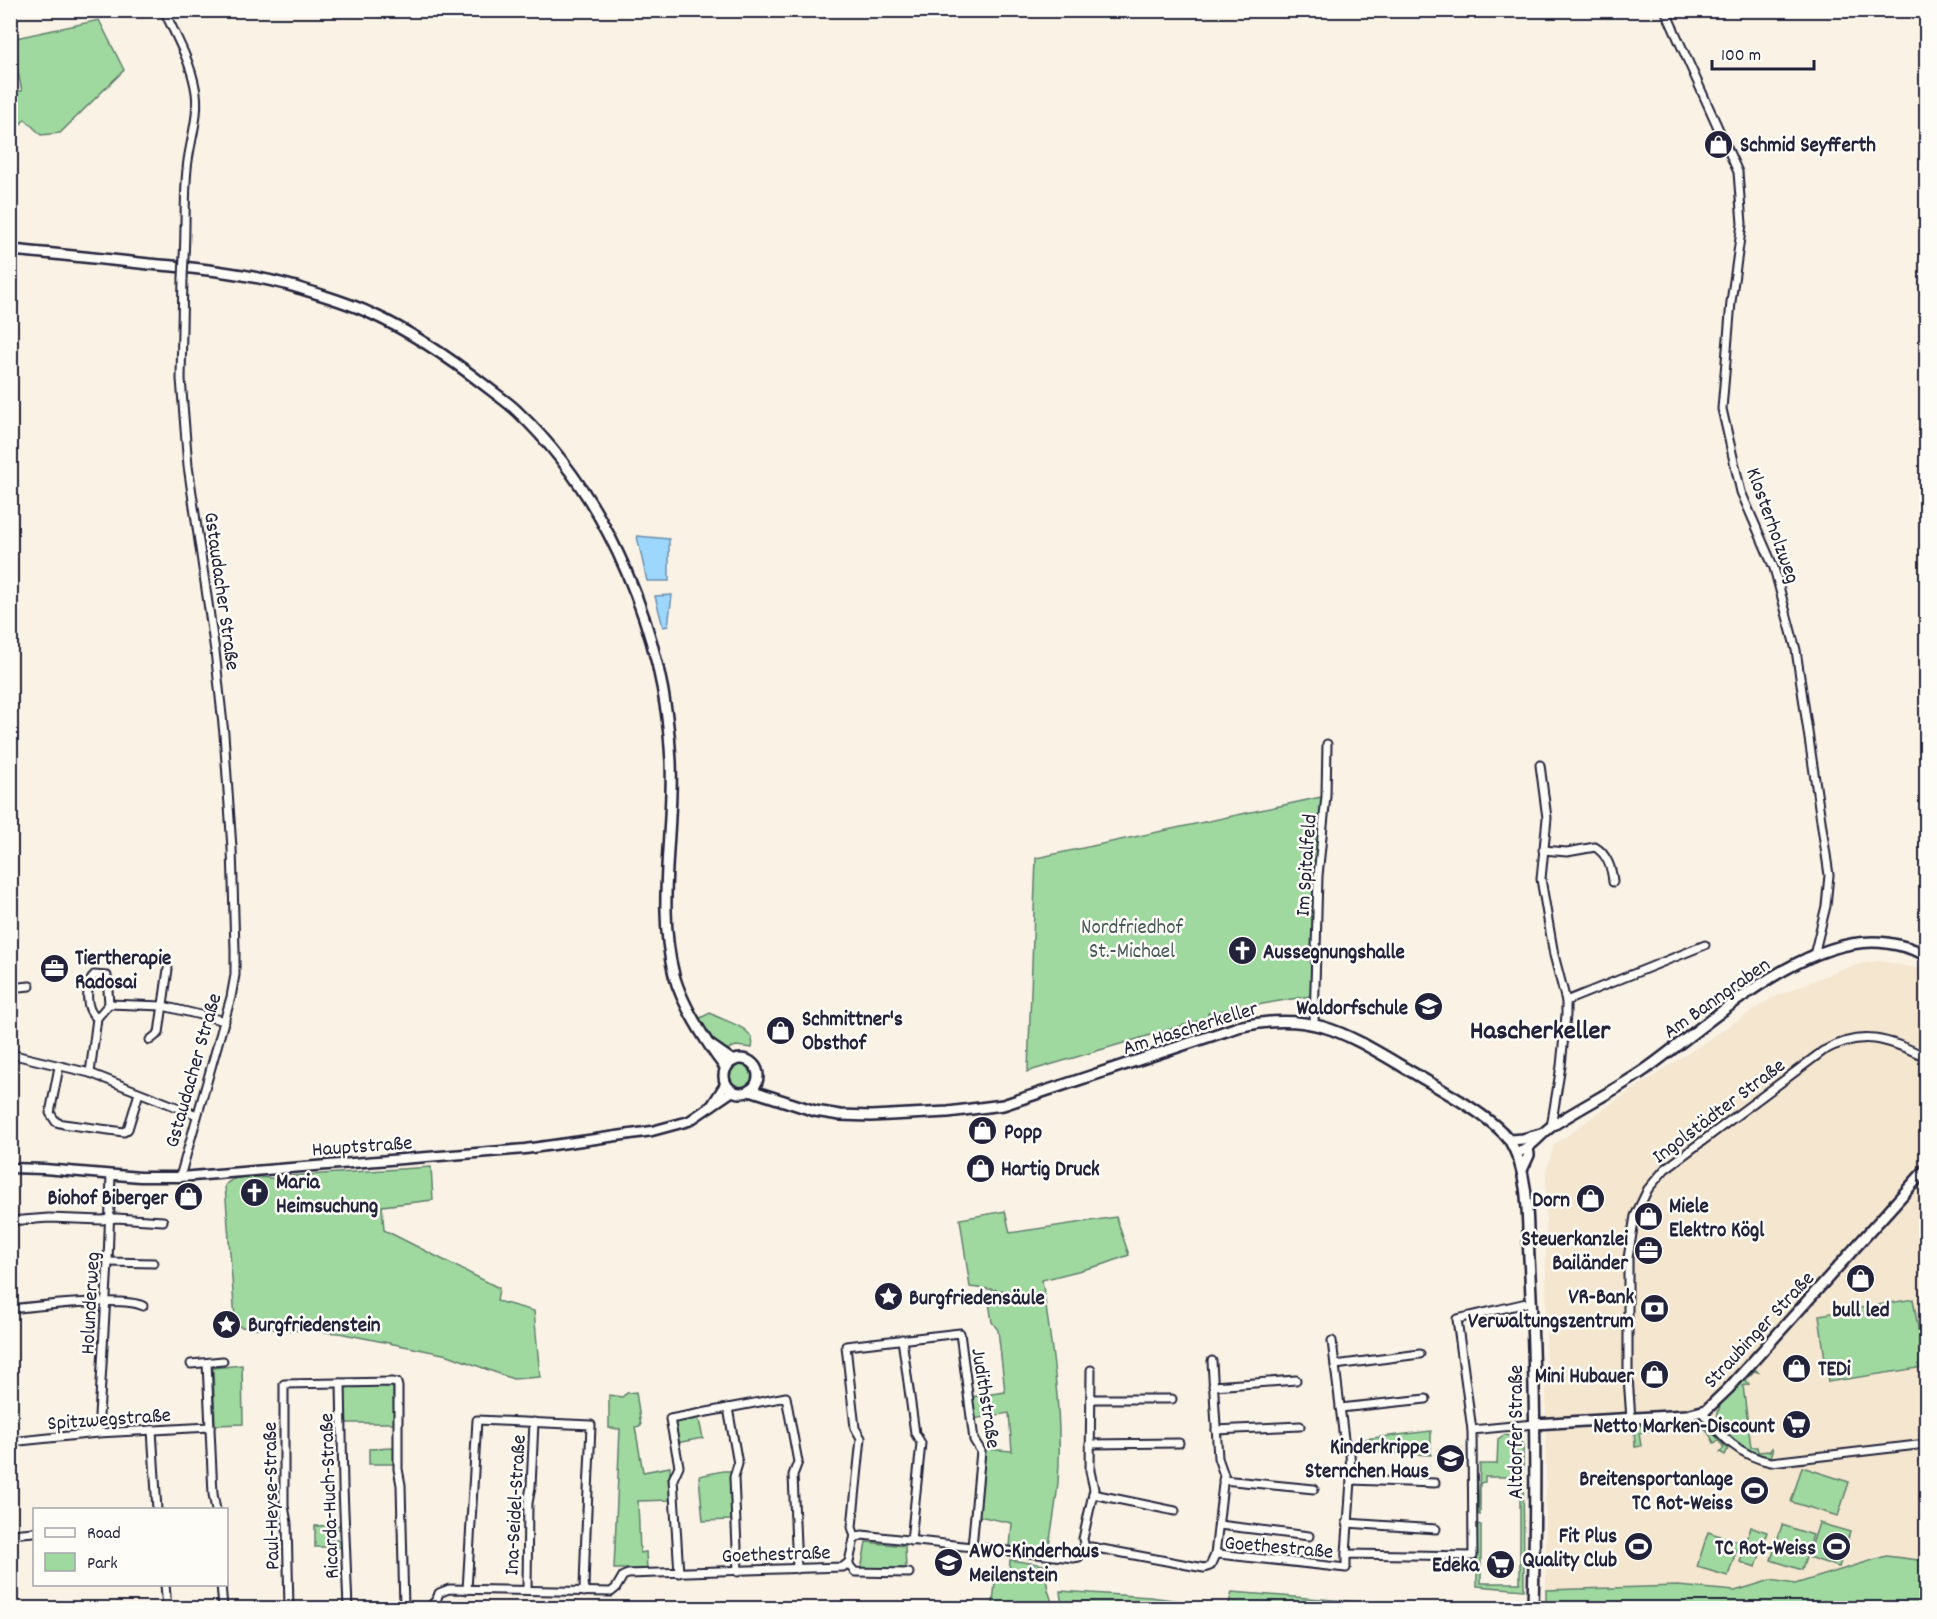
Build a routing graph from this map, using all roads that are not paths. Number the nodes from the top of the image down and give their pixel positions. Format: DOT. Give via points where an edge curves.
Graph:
graph roads {
  1 [pos="164,10"];
  2 [pos="1665,10"];
  3 [pos="10,250"];
  4 [pos="1327,744"];
  5 [pos="1540,765"];
  6 [pos="1543,850"];
  7 [pos="1613,882"];
  8 [pos="1705,945"];
  9 [pos="1814,955"];
  10 [pos="1926,955"];
  11 [pos="168,969"];
  12 [pos="30,986"];
  13 [pos="10,988"];
  14 [pos="1566,1001"];
  15 [pos="109,1004"];
  16 [pos="163,1006"];
  17 [pos="97,1018"];
  18 [pos="225,1021"];
  19 [pos="1314,1024"];
  20 [pos="150,1040"];
  21 [pos="10,1054"];
  22 [pos="1926,1057"];
  23 [pos="729,1065"];
  24 [pos="59,1067"];
  25 [pos="90,1073"];
  26 [pos="757,1082"];
  27 [pos="726,1083"];
  28 [pos="750,1090"];
  29 [pos="733,1091"];
  30 [pos="139,1093"];
  31 [pos="776,1097"];
  32 [pos="710,1108"];
  33 [pos="197,1115"];
  34 [pos="1547,1130"];
  35 [pos="1510,1140"];
  36 [pos="1528,1149"];
  37 [pos="1516,1153"];
  38 [pos="10,1168"];
  39 [pos="1926,1169"];
  40 [pos="1522,1170"];
  41 [pos="111,1175"];
  42 [pos="180,1177"];
  43 [pos="109,1219"];
  44 [pos="10,1221"];
  45 [pos="163,1221"];
  46 [pos="108,1262"];
  47 [pos="154,1263"];
  48 [pos="1531,1292"];
  49 [pos="106,1302"];
  50 [pos="1532,1302"];
  51 [pos="142,1305"];
  52 [pos="10,1309"];
  53 [pos="902,1339"];
  54 [pos="1332,1341"];
  55 [pos="1420,1354"];
  56 [pos="223,1361"];
  57 [pos="1212,1361"];
  58 [pos="207,1363"];
  59 [pos="191,1364"];
  60 [pos="1335,1365"];
  61 [pos="1091,1370"];
  62 [pos="1296,1380"];
  63 [pos="341,1383"];
  64 [pos="1213,1386"];
  65 [pos="1426,1398"];
  66 [pos="1091,1399"];
  67 [pos="1172,1399"];
  68 [pos="728,1408"];
  69 [pos="1340,1408"];
  70 [pos="1702,1412"];
  71 [pos="1631,1419"];
  72 [pos="534,1422"];
  73 [pos="1534,1424"];
  74 [pos="1300,1426"];
  75 [pos="210,1427"];
  76 [pos="152,1430"];
  77 [pos="1216,1430"];
  78 [pos="1472,1430"];
  79 [pos="98,1433"];
  80 [pos="10,1442"];
  81 [pos="1179,1443"];
  82 [pos="1090,1444"];
  83 [pos="1926,1444"];
  84 [pos="1223,1480"];
  85 [pos="1351,1480"];
  86 [pos="1435,1483"];
  87 [pos="1314,1489"];
  88 [pos="1093,1494"];
  89 [pos="157,1508"];
  90 [pos="216,1508"];
  91 [pos="1175,1510"];
  92 [pos="1347,1523"];
  93 [pos="1219,1525"];
  94 [pos="1436,1529"];
  95 [pos="33,1532"];
  96 [pos="10,1534"];
  97 [pos="1309,1536"];
  98 [pos="855,1537"];
  99 [pos="911,1541"];
  100 [pos="972,1547"];
  101 [pos="1085,1548"];
  102 [pos="1346,1554"];
  103 [pos="1215,1555"];
  104 [pos="848,1564"];
  105 [pos="797,1569"];
  106 [pos="738,1572"];
  107 [pos="679,1573"];
  108 [pos="909,1573"];
  109 [pos="165,1586"];
  110 [pos="221,1586"];
  111 [pos="467,1590"];
  112 [pos="526,1590"];
  113 [pos="584,1592"];
  114 [pos="167,1608"];
  115 [pos="223,1608"];
  116 [pos="289,1608"];
  117 [pos="348,1608"];
  118 [pos="397,1608"];
  119 [pos="404,1608"];
  120 [pos="1533,1608"];
  1 -- 18 [label="street, Gstaudacher Straße, bridge" via="196,89 185,190 182,379 188,466 221,697 232,848 235,964"];
  2 -- 9 [label="street, Klosterholzweg" via="1738,172 1742,224 1722,409 1741,492 1774,568 1796,650 1829,874"];
  3 -- 23 [label="main road" via="240,275 289,286 368,312 456,362 516,410 558,457 611,540 638,599 656,658 671,760 667,906 674,974 708,1043"];
  4 -- 19 [label="street, Im Spitalfeld"];
  5 -- 6 [label="street" via="1547,818"];
  6 -- 7 [label="street" via="1567,852 1595,847 1612,870"];
  6 -- 14 [label="street" via="1541,879"];
  8 -- 14 [label="street"];
  9 -- 10 [label="main road, Am Banngraben" via="1870,942 1895,944"];
  9 -- 34 [label="main road, Am Banngraben" via="1778,974 1646,1069"];
  11 -- 16 [label="street"];
  12 -- 13 [label="street"];
  14 -- 34 [label="street" via="1561,1066"];
  15 -- 16 [label="street"];
  15 -- 17 [label="street"];
  15 -- 17 [label="street" via="107,976 94,975 88,1002 90,1013"];
  16 -- 18 [label="street"];
  16 -- 20 [label="street" via="159,1033"];
  17 -- 25 [label="street"];
  18 -- 33 [label="street, Gstaudacher Straße"];
  19 -- 31 [label="main road, Am Hascherkeller" via="1274,1021 1238,1027 1003,1105 879,1116 829,1114"];
  19 -- 35 [label="main road, Am Hascherkeller" via="1348,1035 1469,1106"];
  21 -- 24 [label="street"];
  22 -- 71 [label="street, Ingolstädter Straße" via="1877,1038 1850,1038 1835,1044 1654,1180 1635,1216 1628,1258"];
  23 -- 26 [label="main road" via="741,1059 751,1062 757,1070"];
  23 -- 27 [label="main road" via="724,1076"];
  24 -- 25 [label="street"];
  24 -- 30 [label="street" via="50,1113 56,1122 124,1132"];
  25 -- 30 [label="street"];
  26 -- 28 [label="main road"];
  26 -- 31 [label="main road"];
  27 -- 29 [label="main road"];
  27 -- 32 [label="street, Hauptstraße"];
  28 -- 29 [label="main road"];
  28 -- 31 [label="main road"];
  29 -- 32 [label="street, Hauptstraße"];
  30 -- 33 [label="street"];
  32 -- 42 [label="street, Hauptstraße" via="668,1128 525,1149"];
  33 -- 42 [label="street, Gstaudacher Straße"];
  34 -- 35 [label="main road, Am Banngraben"];
  34 -- 36 [label="main road, Am Banngraben"];
  35 -- 37 [label="main road, Am Hascherkeller"];
  36 -- 37 [label="main road, Am Banngraben"];
  36 -- 40 [label="main road, Am Banngraben"];
  37 -- 40 [label="main road, Am Hascherkeller"];
  38 -- 41 [label="street, Hauptstraße"];
  39 -- 70 [label="main road, Straubinger Straße" via="1755,1361"];
  40 -- 48 [label="main road, Am Hascherkeller"];
  41 -- 42 [label="street, Hauptstraße"];
  41 -- 43 [label="street, Holunderweg"];
  43 -- 44 [label="street"];
  43 -- 45 [label="street"];
  43 -- 46 [label="street, Holunderweg"];
  46 -- 47 [label="street"];
  46 -- 49 [label="street, Holunderweg"];
  48 -- 50 [label="main road, Altdorfer Straße"];
  49 -- 51 [label="street"];
  49 -- 52 [label="street"];
  49 -- 79 [label="street, Holunderweg"];
  50 -- 73 [label="main road, Altdorfer Straße"];
  50 -- 78 [label="street" via="1457,1319"];
  53 -- 98 [label="street, Judithstraße" via="846,1346 854,1427 861,1438 852,1527"];
  53 -- 99 [label="street" via="915,1433 921,1443"];
  53 -- 100 [label="street, Judithstraße" via="960,1333 974,1440 981,1451"];
  54 -- 60 [label="street"];
  55 -- 60 [label="street"];
  56 -- 58 [label="street"];
  57 -- 64 [label="street"];
  58 -- 59 [label="street"];
  58 -- 75 [label="street"];
  60 -- 69 [label="street"];
  61 -- 66 [label="street"];
  62 -- 64 [label="street"];
  63 -- 116 [label="street, Paul-Heyse-Straße" via="284,1384"];
  63 -- 117 [label="street, Ricarda-Huch-Straße"];
  63 -- 119 [label="street" via="397,1383"];
  64 -- 77 [label="street"];
  65 -- 69 [label="street"];
  66 -- 67 [label="street"];
  66 -- 82 [label="street"];
  68 -- 105 [label="street" via="786,1397 798,1462 793,1475"];
  68 -- 106 [label="street" via="738,1464 734,1477"];
  68 -- 107 [label="street" via="670,1419 679,1466 673,1479"];
  69 -- 85 [label="street" via="1344,1439 1350,1451"];
  70 -- 71 [label="main road, Straubinger Straße"];
  70 -- 83 [label="street" via="1733,1447 1771,1462"];
  71 -- 73 [label="main road, Straubinger Straße"];
  72 -- 111 [label="street" via="477,1420"];
  72 -- 112 [label="street, Ina-Seidel-Straße"];
  72 -- 113 [label="street" via="591,1425"];
  73 -- 78 [label="street"];
  73 -- 120 [label="main road, Altdorfer Straße"];
  74 -- 77 [label="street"];
  75 -- 76 [label="street, Spitzwegstraße"];
  75 -- 90 [label="street"];
  76 -- 79 [label="street, Spitzwegstraße"];
  76 -- 89 [label="street"];
  77 -- 84 [label="street"];
  78 -- 102 [label="street, Goethestraße" via="1473,1556"];
  79 -- 80 [label="street, Spitzwegstraße"];
  81 -- 82 [label="street"];
  82 -- 88 [label="street"];
  84 -- 87 [label="street"];
  84 -- 93 [label="street"];
  85 -- 86 [label="street"];
  85 -- 92 [label="street"];
  88 -- 91 [label="street"];
  88 -- 101 [label="street" via="1083,1539"];
  92 -- 94 [label="street"];
  92 -- 102 [label="street"];
  93 -- 97 [label="street"];
  93 -- 103 [label="street"];
  95 -- 96 [label="street"];
  98 -- 99 [label="street, Goethestraße"];
  98 -- 104 [label="street, Goethestraße"];
  99 -- 100 [label="street, Goethestraße"];
  100 -- 101 [label="street, Goethestraße" via="1073,1558 1079,1557"];
  101 -- 103 [label="street, Goethestraße" via="1204,1568 1212,1564"];
  102 -- 103 [label="street, Goethestraße" via="1346,1568"];
  104 -- 105 [label="street, Goethestraße"];
  104 -- 108 [label="street" via="855,1572"];
  105 -- 106 [label="street, Goethestraße"];
  106 -- 107 [label="street, Goethestraße"];
  107 -- 113 [label="street, Goethestraße" via="627,1574 613,1591"];
  109 -- 114 [label="street"];
  110 -- 115 [label="street"];
  111 -- 112 [label="street, Goethestraße"];
  111 -- 119 [label="street, Goethestraße" via="443,1590 430,1607"];
  112 -- 113 [label="street, Goethestraße"];
  118 -- 119 [label="street, Goethestraße"];
}
